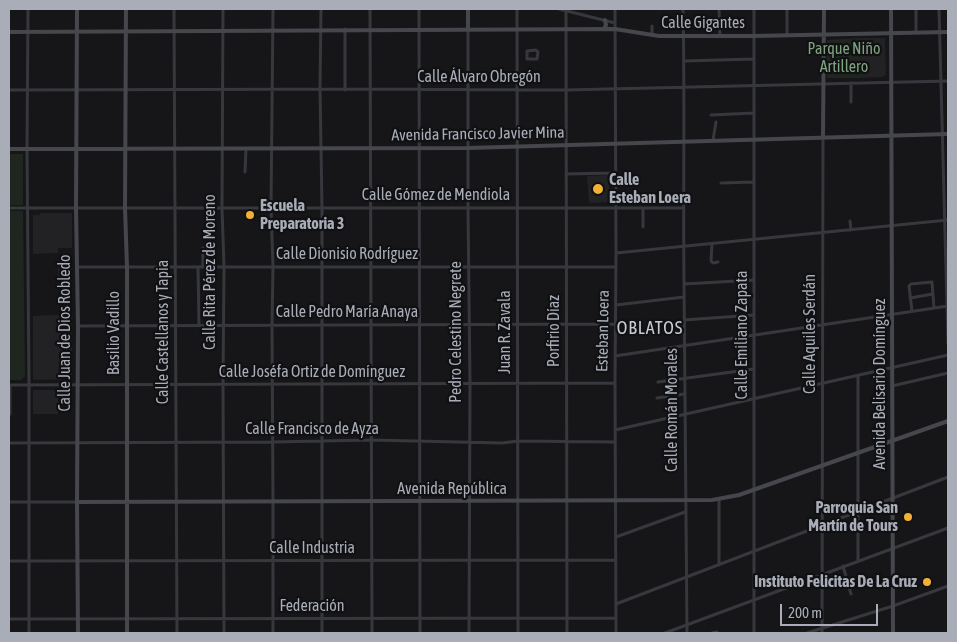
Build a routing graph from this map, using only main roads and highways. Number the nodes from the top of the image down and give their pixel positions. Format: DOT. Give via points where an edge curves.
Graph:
graph roads {
  1 [pos="78,9"];
  2 [pos="126,9"];
  3 [pos="468,9"];
  4 [pos="824,9"];
  5 [pos="891,9"];
  6 [pos="605,20"];
  7 [pos="604,29"];
  8 [pos="468,30"];
  9 [pos="9,32"];
  10 [pos="78,32"];
  11 [pos="126,32"];
  12 [pos="948,32"];
  13 [pos="823,34"];
  14 [pos="891,34"];
  15 [pos="948,134"];
  16 [pos="891,135"];
  17 [pos="822,137"];
  18 [pos="125,149"];
  19 [pos="9,150"];
  20 [pos="76,150"];
  21 [pos="948,421"];
  22 [pos="891,442"];
  23 [pos="77,502"];
  24 [pos="127,502"];
  25 [pos="78,633"];
  26 [pos="128,633"];
  27 [pos="893,633"];
  1 -- 10 [label="main road, Calle Juan de Dios Robledo"];
  2 -- 11 [label="main road, Basilio Vadillo"];
  3 -- 8 [label="main road"];
  4 -- 13 [label="main road, Calle Aquiles Serdán"];
  5 -- 14 [label="main road, Avenida Belisario Domínguez"];
  6 -- 7 [label="main road"];
  7 -- 8 [label="main road, Calle Gigantes"];
  7 -- 13 [label="main road, Calle Gigantes" via="652,36"];
  8 -- 11 [label="main road, Calle Gigantes"];
  9 -- 10 [label="main road, Calle Gigantes"];
  10 -- 11 [label="main road, Calle Gigantes"];
  10 -- 20 [label="main road, Calle Juan de Dios Robledo"];
  11 -- 18 [label="main road, Basilio Vadillo"];
  12 -- 14 [label="main road, Calle Gigantes"];
  13 -- 14 [label="main road, Calle Gigantes"];
  13 -- 17 [label="main road, Calle Aquiles Serdán"];
  14 -- 16 [label="main road, Avenida Belisario Domínguez"];
  15 -- 16 [label="main road, Avenida Francisco Javier Mina"];
  16 -- 17 [label="main road, Avenida Francisco Javier Mina"];
  16 -- 22 [label="main road, Avenida Belisario Domínguez"];
  17 -- 18 [label="main road, Avenida Francisco Javier Mina" via="468,148"];
  18 -- 20 [label="main road, Avenida Francisco Javier Mina"];
  18 -- 24 [label="main road, Basilio Vadillo"];
  19 -- 20 [label="main road, Avenida Francisco Javier Mina"];
  20 -- 23 [label="main road, Calle Juan de Dios Robledo"];
  21 -- 22 [label="main road, Avenida República"];
  22 -- 24 [label="main road, Avenida República" via="719,500"];
  22 -- 27 [label="main road, Avenida Belisario Domínguez"];
  23 -- 24 [label="main road, Avenida República"];
  23 -- 25 [label="main road, Calle Juan de Dios Robledo"];
  24 -- 26 [label="main road, Basilio Vadillo"];
}
